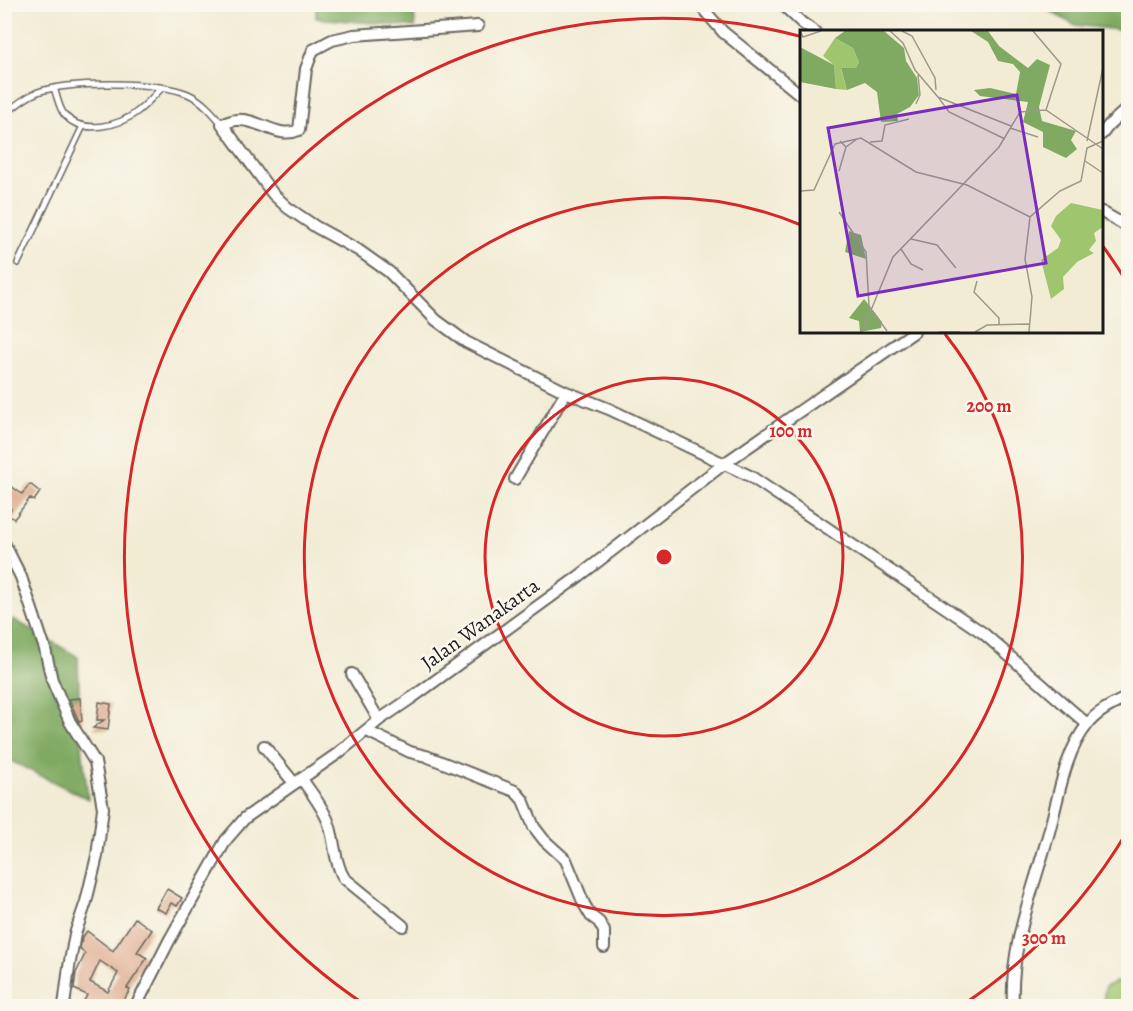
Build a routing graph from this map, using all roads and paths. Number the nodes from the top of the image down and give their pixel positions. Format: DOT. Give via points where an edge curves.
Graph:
graph roads {
  1 [pos="699,4"];
  2 [pos="782,4"];
  3 [pos="478,26"];
  4 [pos="812,30"];
  5 [pos="54,88"];
  6 [pos="162,88"];
  7 [pos="800,95"];
  8 [pos="1128,108"];
  9 [pos="4,115"];
  10 [pos="222,124"];
  11 [pos="83,126"];
  12 [pos="1103,132"];
  13 [pos="1103,213"];
  14 [pos="1128,227"];
  15 [pos="18,263"];
  16 [pos="913,333"];
  17 [pos="566,392"];
  18 [pos="725,463"];
  19 [pos="515,479"];
  20 [pos="4,543"];
  21 [pos="352,674"];
  22 [pos="1128,697"];
  23 [pos="379,720"];
  24 [pos="1087,724"];
  25 [pos="367,731"];
  26 [pos="264,746"];
  27 [pos="298,781"];
  28 [pos="403,926"];
  29 [pos="604,947"];
  30 [pos="64,1006"];
  31 [pos="136,1006"];
  32 [pos="1013,1006"];
  1 -- 7 [label="street" via="723,32"];
  2 -- 4 [label="street"];
  3 -- 10 [label="street" via="332,40 313,50 306,69 299,130 282,133 237,120"];
  5 -- 6 [label="lane" via="96,84"];
  5 -- 9 [label="lane" via="21,100"];
  5 -- 11 [label="lane" via="63,114"];
  6 -- 10 [label="lane" via="198,100"];
  6 -- 11 [label="lane" via="122,121"];
  8 -- 12 [label="street"];
  10 -- 17 [label="street" via="273,194 288,208 389,272 436,320 466,342"];
  11 -- 15 [label="lane"];
  13 -- 14 [label="street"];
  16 -- 18 [label="street, Jalan Wanakarta"];
  17 -- 18 [label="street"];
  17 -- 19 [label="street"];
  18 -- 23 [label="street, Jalan Wanakarta" via="578,578"];
  18 -- 24 [label="street" via="964,620"];
  20 -- 30 [label="street" via="21,577 52,680 70,722 94,762 103,808 97,856 73,945"];
  21 -- 23 [label="street"];
  22 -- 24 [label="street"];
  23 -- 25 [label="street, Jalan Wanakarta"];
  24 -- 32 [label="street" via="1070,757 1025,911 1013,962"];
  25 -- 27 [label="street, Jalan Wanakarta"];
  25 -- 29 [label="street" via="410,752 515,791 534,827 567,860 584,904 604,931"];
  26 -- 27 [label="street"];
  27 -- 28 [label="street" via="328,820 338,869 344,878"];
  27 -- 31 [label="street, Jalan Wanakarta" via="245,818 230,835"];
}
